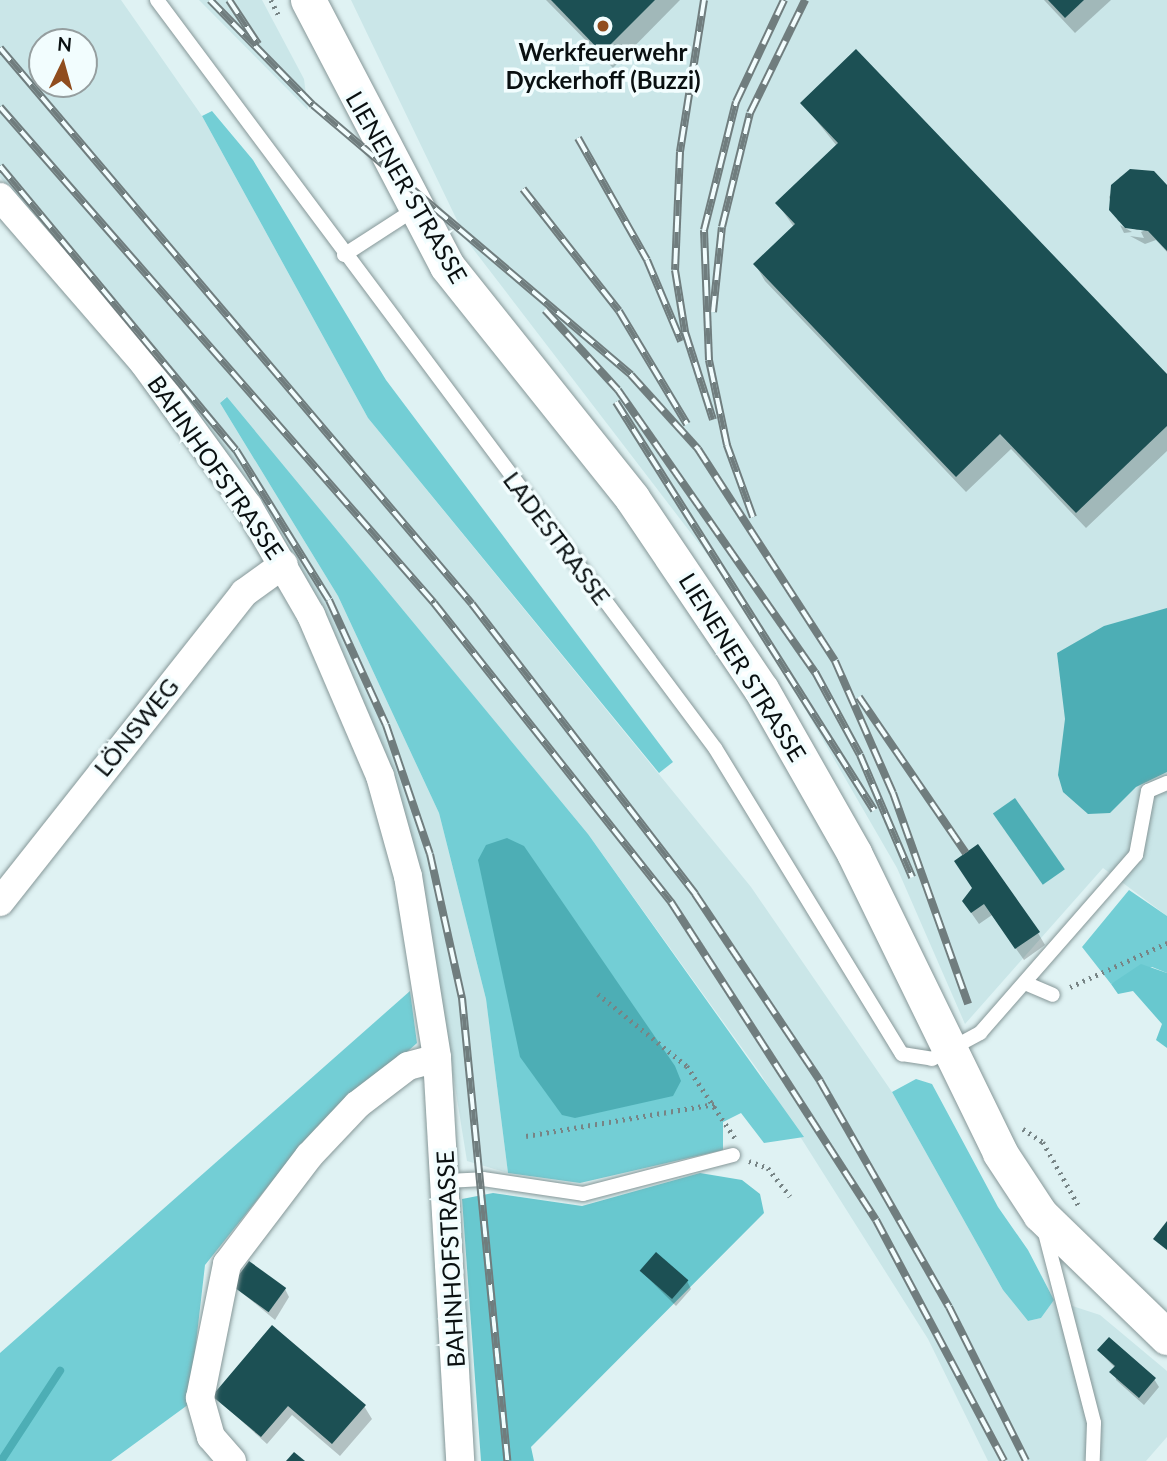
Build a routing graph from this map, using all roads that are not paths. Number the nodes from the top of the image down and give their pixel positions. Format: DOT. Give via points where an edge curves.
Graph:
graph roads {
  1 [pos="157,0"];
  2 [pos="296,12"];
  3 [pos="0,198"];
  4 [pos="415,209"];
  5 [pos="344,255"];
  6 [pos="284,564"];
  7 [pos="1167,783"];
  8 [pos="0,902"];
  9 [pos="1025,983"];
  10 [pos="1053,995"];
  11 [pos="949,1051"];
  12 [pos="437,1058"];
  13 [pos="733,1155"];
  14 [pos="447,1181"];
  15 [pos="1040,1214"];
  16 [pos="1167,1337"];
  17 [pos="232,1461"];
  18 [pos="460,1461"];
  19 [pos="1093,1461"];
  1 -- 5 [label="lane, LADESTRASSE"];
  2 -- 4 [label="street, LIENENER STRASSE"];
  3 -- 6 [label="street, BAHNHOFSTRASSE" via="143,362"];
  4 -- 5 [label="lane"];
  4 -- 11 [label="street, LIENENER STRASSE" via="447,266 632,498 761,689 854,853"];
  5 -- 11 [label="lane, LADESTRASSE" via="715,748 902,1054 932,1059"];
  6 -- 8 [label="street, LÖNSWEG" via="244,593"];
  6 -- 12 [label="street, BAHNHOFSTRASSE" via="343,682 380,776 408,876"];
  7 -- 9 [label="lane" via="1148,792 1136,855"];
  9 -- 10 [label="lane"];
  9 -- 11 [label="lane" via="980,1033"];
  11 -- 15 [label="street, LIENENER STRASSE" via="1000,1153"];
  12 -- 14 [label="street, BAHNHOFSTRASSE"];
  12 -- 17 [label="street" via="408,1066 357,1105 309,1156 227,1264 200,1398 211,1437"];
  13 -- 14 [label="lane" via="583,1194 483,1179"];
  14 -- 18 [label="street, BAHNHOFSTRASSE"];
  15 -- 16 [label="street, LIENENER STRASSE"];
  15 -- 19 [label="lane" via="1094,1423"];
}
